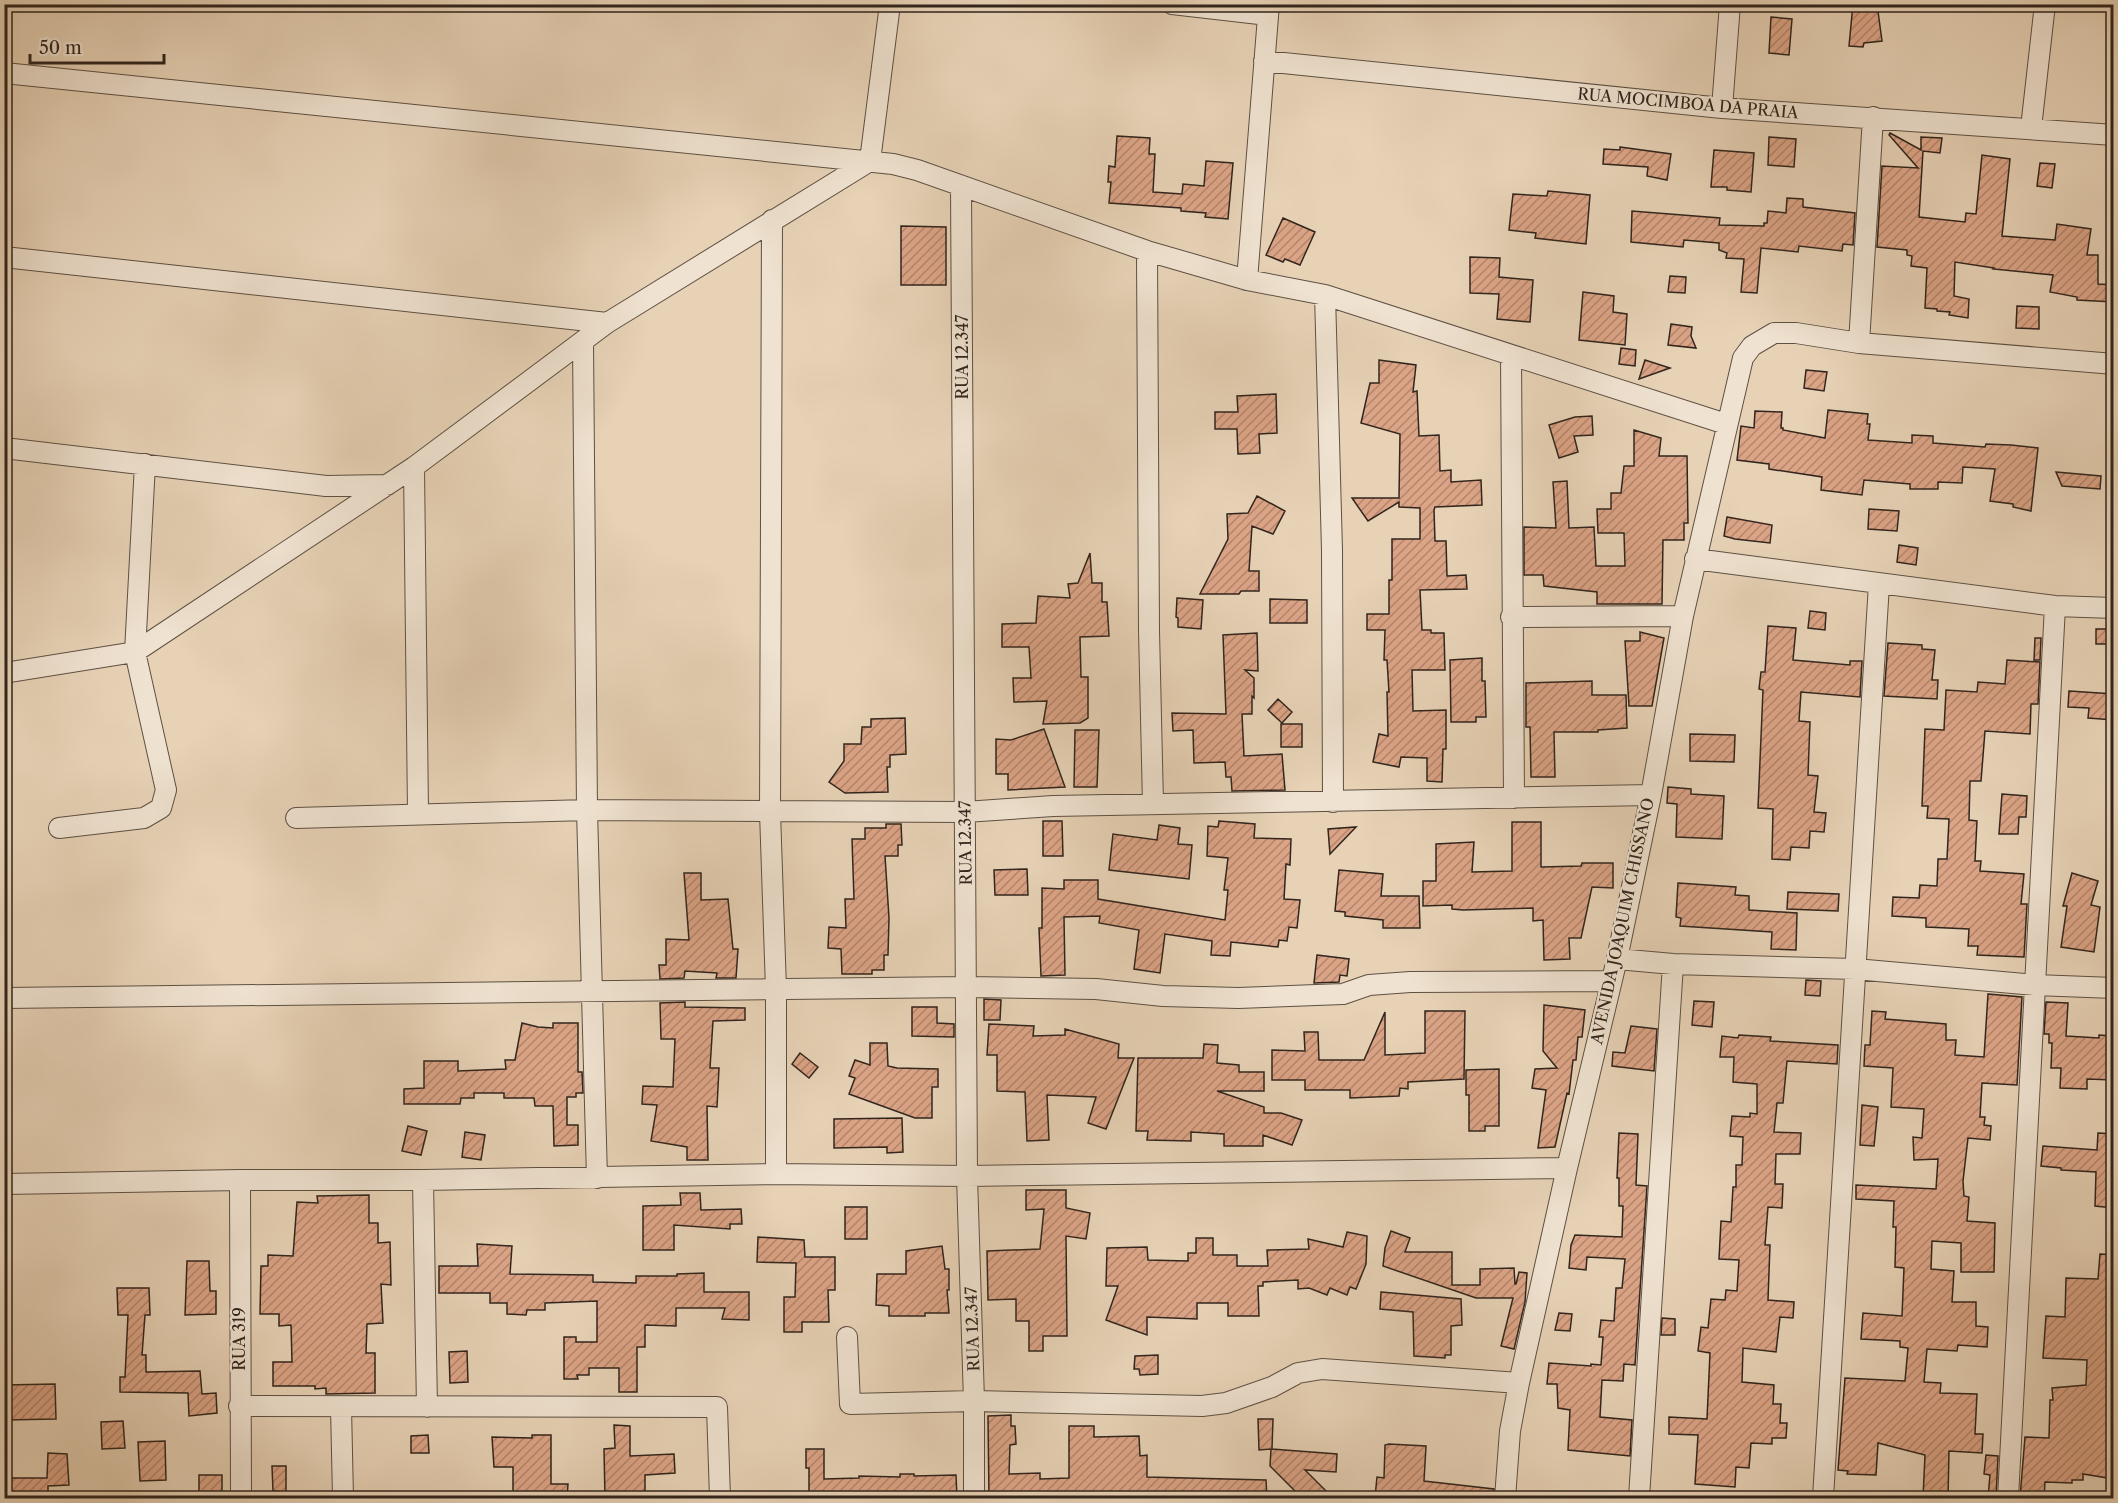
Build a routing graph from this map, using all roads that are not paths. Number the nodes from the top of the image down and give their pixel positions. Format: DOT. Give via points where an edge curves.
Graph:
graph roads {
  1 [pos="890,4"];
  2 [pos="1172,4"];
  3 [pos="1730,4"];
  4 [pos="2045,4"];
  5 [pos="1268,10"];
  6 [pos="1264,61"];
  7 [pos="4,73"];
  8 [pos="1722,108"];
  9 [pos="1873,117"];
  10 [pos="2031,128"];
  11 [pos="2114,135"];
  12 [pos="870,161"];
  13 [pos="961,187"];
  14 [pos="772,220"];
  15 [pos="1147,251"];
  16 [pos="4,257"];
  17 [pos="1247,279"];
  18 [pos="1325,295"];
  19 [pos="607,323"];
  20 [pos="583,342"];
  21 [pos="1859,343"];
  22 [pos="1511,356"];
  23 [pos="2114,364"];
  24 [pos="1726,424"];
  25 [pos="4,448"];
  26 [pos="145,464"];
  27 [pos="414,467"];
  28 [pos="387,485"];
  29 [pos="1695,559"];
  30 [pos="1879,584"];
  31 [pos="2055,606"];
  32 [pos="2114,608"];
  33 [pos="1683,616"];
  34 [pos="1511,617"];
  35 [pos="135,652"];
  36 [pos="4,673"];
  37 [pos="1651,795"];
  38 [pos="1514,798"];
  39 [pos="1333,802"];
  40 [pos="1153,804"];
  41 [pos="587,810"];
  42 [pos="770,812"];
  43 [pos="965,812"];
  44 [pos="417,813"];
  45 [pos="296,818"];
  46 [pos="59,828"];
  47 [pos="1617,959"];
  48 [pos="1673,964"];
  49 [pos="1855,969"];
  50 [pos="1611,981"];
  51 [pos="2035,985"];
  52 [pos="967,987"];
  53 [pos="2114,988"];
  54 [pos="776,989"];
  55 [pos="593,990"];
  56 [pos="4,999"];
  57 [pos="1567,1168"];
  58 [pos="776,1174"];
  59 [pos="967,1176"];
  60 [pos="597,1178"];
  61 [pos="240,1180"];
  62 [pos="423,1180"];
  63 [pos="4,1184"];
  64 [pos="847,1337"];
  65 [pos="1519,1383"];
  66 [pos="974,1401"];
  67 [pos="239,1406"];
  68 [pos="341,1407"];
  69 [pos="427,1407"];
  70 [pos="241,1498"];
  71 [pos="343,1498"];
  72 [pos="720,1498"];
  73 [pos="974,1498"];
  74 [pos="1505,1498"];
  75 [pos="1639,1498"];
  76 [pos="1823,1498"];
  77 [pos="2008,1498"];
  1 -- 12 [label="street"];
  2 -- 5 [label="street"];
  3 -- 8 [label="street"];
  4 -- 10 [label="street"];
  5 -- 6 [label="street"];
  6 -- 8 [label="street, RUA MOCIMBOA DA PRAIA"];
  6 -- 17 [label="street"];
  7 -- 12 [label="street"];
  8 -- 9 [label="street, RUA MOCIMBOA DA PRAIA"];
  9 -- 10 [label="street, RUA MOCIMBOA DA PRAIA"];
  9 -- 21 [label="street"];
  10 -- 11 [label="street, RUA MOCIMBOA DA PRAIA"];
  12 -- 13 [label="street" via="917,170"];
  12 -- 14 [label="street"];
  13 -- 15 [label="street"];
  13 -- 43 [label="street, RUA 12.347"];
  14 -- 19 [label="street"];
  14 -- 42 [label="street"];
  15 -- 17 [label="street"];
  15 -- 40 [label="street"];
  16 -- 19 [label="street"];
  17 -- 18 [label="street"];
  18 -- 22 [label="street"];
  18 -- 39 [label="street"];
  19 -- 20 [label="street"];
  20 -- 27 [label="street"];
  20 -- 41 [label="street"];
  21 -- 23 [label="street"];
  21 -- 24 [label="street, AVENIDA JOAQUIM CHISSANO" via="1774,333 1752,346 1743,358"];
  22 -- 24 [label="street"];
  22 -- 34 [label="street"];
  24 -- 29 [label="street, AVENIDA JOAQUIM CHISSANO"];
  25 -- 26 [label="street"];
  26 -- 28 [label="street" via="326,486"];
  26 -- 35 [label="street"];
  27 -- 28 [label="street"];
  27 -- 44 [label="street"];
  28 -- 35 [label="street"];
  29 -- 30 [label="street"];
  29 -- 33 [label="street, AVENIDA JOAQUIM CHISSANO"];
  30 -- 31 [label="street"];
  30 -- 49 [label="street"];
  31 -- 32 [label="street"];
  31 -- 51 [label="street"];
  33 -- 34 [label="street"];
  33 -- 37 [label="street, AVENIDA JOAQUIM CHISSANO"];
  34 -- 38 [label="street"];
  35 -- 36 [label="street"];
  35 -- 46 [label="street" via="166,790 161,808 144,818"];
  37 -- 38 [label="street"];
  37 -- 47 [label="street, AVENIDA JOAQUIM CHISSANO"];
  38 -- 39 [label="street"];
  39 -- 40 [label="street"];
  40 -- 43 [label="street"];
  41 -- 42 [label="street"];
  41 -- 44 [label="street"];
  41 -- 55 [label="street"];
  42 -- 43 [label="street"];
  42 -- 54 [label="street"];
  43 -- 52 [label="street, RUA 12.347"];
  44 -- 45 [label="street"];
  47 -- 48 [label="street"];
  47 -- 50 [label="street, AVENIDA JOAQUIM CHISSANO"];
  48 -- 49 [label="street"];
  48 -- 75 [label="street"];
  49 -- 51 [label="street"];
  49 -- 76 [label="street"];
  50 -- 52 [label="street" via="1410,982 1369,985 1343,994 1238,998 1096,989"];
  50 -- 57 [label="street, AVENIDA JOAQUIM CHISSANO"];
  51 -- 53 [label="street"];
  51 -- 77 [label="street"];
  52 -- 54 [label="street"];
  52 -- 59 [label="street, RUA 12.347"];
  54 -- 55 [label="street"];
  54 -- 58 [label="street"];
  55 -- 56 [label="street"];
  55 -- 60 [label="street"];
  57 -- 59 [label="street"];
  57 -- 65 [label="street, AVENIDA JOAQUIM CHISSANO"];
  58 -- 59 [label="street"];
  58 -- 60 [label="street"];
  59 -- 66 [label="street, RUA 12.347"];
  60 -- 62 [label="street"];
  61 -- 62 [label="street"];
  61 -- 63 [label="street"];
  61 -- 67 [label="street, RUA 319"];
  62 -- 69 [label="street"];
  64 -- 66 [label="street" via="850,1404"];
  65 -- 66 [label="street" via="1322,1369 1298,1372 1272,1387 1226,1403 1202,1406"];
  65 -- 74 [label="street, AVENIDA JOAQUIM CHISSANO" via="1510,1431"];
  66 -- 73 [label="street, RUA 12.347"];
  67 -- 68 [label="street"];
  67 -- 70 [label="street, RUA 319"];
  68 -- 69 [label="street"];
  68 -- 71 [label="street"];
  69 -- 72 [label="street" via="717,1407"];
}
